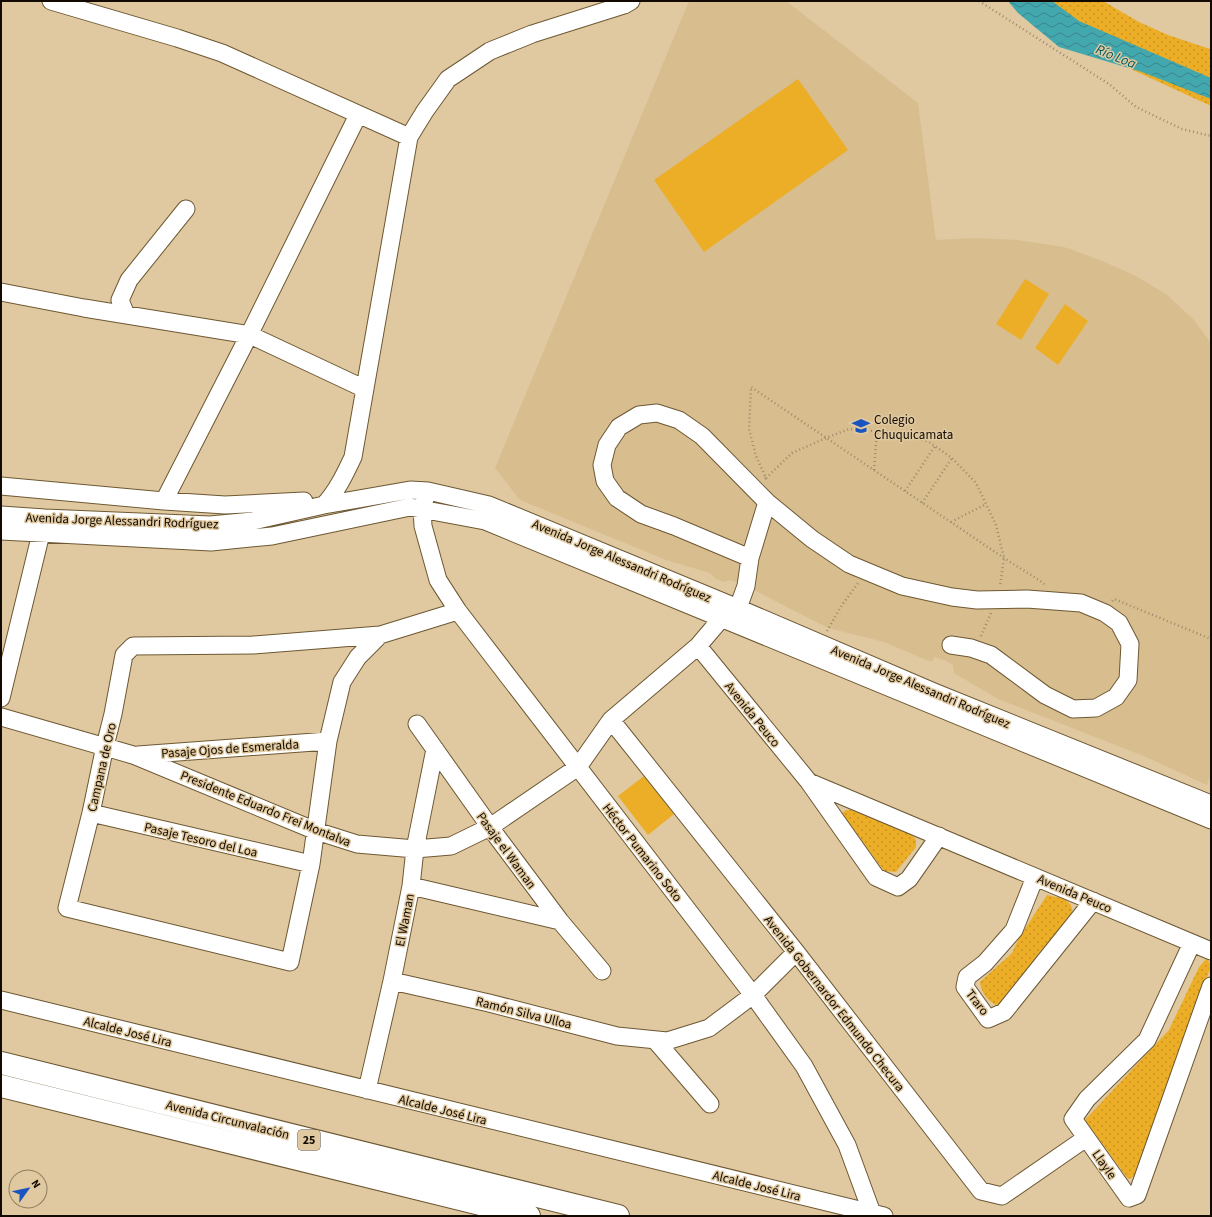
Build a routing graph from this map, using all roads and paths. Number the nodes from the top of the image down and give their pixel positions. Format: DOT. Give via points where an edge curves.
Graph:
graph roads {
  1 [pos="51,1"];
  2 [pos="631,1"];
  3 [pos="979,1"];
  4 [pos="358,116"];
  5 [pos="1211,136"];
  6 [pos="409,137"];
  7 [pos="186,210"];
  8 [pos="1,292"];
  9 [pos="126,315"];
  10 [pos="249,335"];
  11 [pos="365,389"];
  12 [pos="878,431"];
  13 [pos="826,438"];
  14 [pos="935,446"];
  15 [pos="952,458"];
  16 [pos="874,470"];
  17 [pos="1,486"];
  18 [pos="763,490"];
  19 [pos="428,491"];
  20 [pos="905,491"];
  21 [pos="328,500"];
  22 [pos="164,502"];
  23 [pos="922,503"];
  24 [pos="986,504"];
  25 [pos="422,508"];
  26 [pos="1,514"];
  27 [pos="951,522"];
  28 [pos="43,525"];
  29 [pos="1,530"];
  30 [pos="750,558"];
  31 [pos="1004,558"];
  32 [pos="866,571"];
  33 [pos="998,599"];
  34 [pos="1057,601"];
  35 [pos="738,608"];
  36 [pos="1098,610"];
  37 [pos="458,611"];
  38 [pos="721,619"];
  39 [pos="380,635"];
  40 [pos="1211,639"];
  41 [pos="821,644"];
  42 [pos="951,645"];
  43 [pos="698,646"];
  44 [pos="976,650"];
  45 [pos="1,698"];
  46 [pos="932,698"];
  47 [pos="1,717"];
  48 [pos="611,720"];
  49 [pos="417,724"];
  50 [pos="328,741"];
  51 [pos="105,746"];
  52 [pos="435,749"];
  53 [pos="133,755"];
  54 [pos="578,768"];
  55 [pos="809,782"];
  56 [pos="1170,796"];
  57 [pos="1211,804"];
  58 [pos="91,813"];
  59 [pos="1211,820"];
  60 [pos="490,827"];
  61 [pos="316,831"];
  62 [pos="939,836"];
  63 [pos="415,849"];
  64 [pos="311,864"];
  65 [pos="1035,876"];
  66 [pos="411,886"];
  67 [pos="1092,901"];
  68 [pos="560,922"];
  69 [pos="1192,943"];
  70 [pos="1211,951"];
  71 [pos="796,952"];
  72 [pos="602,971"];
  73 [pos="392,981"];
  74 [pos="1211,986"];
  75 [pos="753,995"];
  76 [pos="1,1000"];
  77 [pos="655,1040"];
  78 [pos="1,1063"];
  79 [pos="1,1086"];
  80 [pos="367,1090"];
  81 [pos="710,1104"];
  82 [pos="1086,1138"];
  83 [pos="876,1215"];
  84 [pos="529,1216"];
  85 [pos="618,1216"];
  1 -- 4 [label="street" via="222,53"];
  2 -- 6 [label="street" via="490,51 448,79"];
  3 -- 5 [label="path" via="1108,84 1136,107 1182,129"];
  4 -- 6 [label="street"];
  4 -- 10 [label="street"];
  6 -- 11 [label="street"];
  7 -- 9 [label="street" via="130,280 120,300"];
  8 -- 9 [label="street"];
  9 -- 10 [label="street"];
  10 -- 11 [label="street"];
  10 -- 22 [label="street"];
  11 -- 21 [label="street" via="353,457"];
  12 -- 13 [label="path" via="849,429"];
  12 -- 14 [label="path" via="903,433"];
  12 -- 16 [label="path"];
  13 -- 16 [label="path"];
  13 -- 18 [label="path" via="792,453"];
  13 -- 18 [label="path" via="751,388 750,429"];
  14 -- 15 [label="path"];
  14 -- 20 [label="path"];
  15 -- 23 [label="path"];
  15 -- 24 [label="path" via="976,483"];
  16 -- 20 [label="path"];
  17 -- 22 [label="street"];
  18 -- 30 [label="street"];
  18 -- 30 [label="street" via="702,436 679,420 657,413 639,415 619,427 607,445 602,464 604,481 617,498 641,514"];
  18 -- 32 [label="street" via="812,539 849,564"];
  19 -- 21 [label="street, Avenida Jorge Alessandri Rodríguez" via="410,490"];
  19 -- 25 [label="street, Héctor Pumarino Soto"];
  19 -- 35 [label="street, Avenida Jorge Alessandri Rodríguez" via="490,505"];
  20 -- 23 [label="path"];
  21 -- 22 [label="street" via="225,505"];
  21 -- 28 [label="street, Avenida Jorge Alessandri Rodríguez" via="253,521 210,525"];
  23 -- 27 [label="path"];
  24 -- 27 [label="path"];
  24 -- 31 [label="path" via="996,525"];
  25 -- 28 [label="street, Avenida Jorge Alessandri Rodríguez" via="410,507 272,536 211,542"];
  25 -- 37 [label="street, Héctor Pumarino Soto" via="423,526 438,580"];
  25 -- 38 [label="street, Avenida Jorge Alessandri Rodríguez" via="485,521"];
  26 -- 28 [label="street, Avenida Jorge Alessandri Rodríguez"];
  27 -- 31 [label="path"];
  28 -- 29 [label="street, Avenida Jorge Alessandri Rodríguez"];
  28 -- 45 [label="street"];
  30 -- 35 [label="street" via="746,586"];
  31 -- 33 [label="path"];
  31 -- 34 [label="path" via="1042,582"];
  32 -- 33 [label="street" via="902,586 952,597"];
  32 -- 41 [label="path" via="842,605"];
  33 -- 34 [label="street"];
  33 -- 44 [label="path"];
  34 -- 36 [label="street" via="1081,603"];
  35 -- 38 [label="street, Presidente Eduardo Frei Montalva"];
  35 -- 41 [label="street, Avenida Jorge Alessandri Rodríguez"];
  36 -- 40 [label="path" via="1114,599"];
  36 -- 44 [label="street" via="1119,623 1130,644 1130,658 1128,680 1116,697 1096,708 1073,709 1045,695 992,655"];
  37 -- 39 [label="street, Campana de Oro"];
  37 -- 54 [label="street, Héctor Pumarino Soto"];
  38 -- 43 [label="street, Presidente Eduardo Frei Montalva"];
  38 -- 46 [label="street, Avenida Jorge Alessandri Rodríguez"];
  39 -- 50 [label="street" via="358,657 342,682"];
  39 -- 51 [label="street, Campana de Oro" via="253,645 133,646 124,655"];
  41 -- 46 [label="street, Avenida Jorge Alessandri Rodríguez"];
  42 -- 44 [label="street"];
  43 -- 48 [label="street, Presidente Eduardo Frei Montalva"];
  43 -- 55 [label="street, Avenida Peuco"];
  46 -- 56 [label="street, Avenida Jorge Alessandri Rodríguez"];
  47 -- 51 [label="street, Presidente Eduardo Frei Montalva"];
  48 -- 54 [label="street, Presidente Eduardo Frei Montalva"];
  48 -- 71 [label="street, Avenida Gobernardor Edmundo Checura"];
  49 -- 52 [label="street, Pasaje el Waman"];
  50 -- 53 [label="street, Pasaje Ojos de Esmeralda"];
  50 -- 61 [label="street"];
  51 -- 53 [label="street, Presidente Eduardo Frei Montalva"];
  51 -- 58 [label="street, Campana de Oro"];
  52 -- 60 [label="street, Pasaje el Waman"];
  52 -- 63 [label="street, El Waman"];
  53 -- 61 [label="street, Presidente Eduardo Frei Montalva"];
  54 -- 60 [label="street, Presidente Eduardo Frei Montalva"];
  54 -- 75 [label="street, Héctor Pumarino Soto"];
  55 -- 62 [label="street, Avenida Peuco"];
  55 -- 62 [label="street, Avenida Peuco" via="876,877 898,888 909,879"];
  56 -- 57 [label="street, Avenida Jorge Alessandri Rodríguez"];
  56 -- 59 [label="street, Avenida Jorge Alessandri Rodríguez"];
  58 -- 64 [label="street, Pasaje Tesoro del Loa"];
  58 -- 64 [label="street, Campana de Oro" via="67,908 290,962"];
  60 -- 63 [label="street, Presidente Eduardo Frei Montalva" via="451,846"];
  60 -- 68 [label="street, Pasaje el Waman"];
  61 -- 63 [label="street, Presidente Eduardo Frei Montalva" via="357,844"];
  61 -- 64 [label="street"];
  62 -- 65 [label="street, Avenida Peuco"];
  63 -- 66 [label="street, El Waman"];
  65 -- 67 [label="street, Avenida Peuco"];
  65 -- 67 [label="street, Traro" via="1014,930 985,963 966,977 965,987 988,1019 1004,1012"];
  66 -- 68 [label="street"];
  66 -- 73 [label="street, El Waman"];
  67 -- 69 [label="street, Avenida Peuco"];
  68 -- 72 [label="street, Pasaje el Waman"];
  69 -- 70 [label="street, Avenida Peuco"];
  69 -- 82 [label="street, Llayle" via="1147,1040 1087,1099 1073,1119"];
  71 -- 75 [label="street, Ramón Silva Ulloa"];
  71 -- 82 [label="street, Avenida Gobernardor Edmundo Checura" via="981,1190 1002,1196"];
  73 -- 77 [label="street, Ramón Silva Ulloa" via="617,1036"];
  73 -- 80 [label="street, El Waman"];
  74 -- 82 [label="street, Llayle" via="1137,1195 1129,1198"];
  75 -- 77 [label="street, Ramón Silva Ulloa" via="709,1028 667,1041"];
  75 -- 83 [label="street, Héctor Pumarino Soto" via="804,1066 847,1146"];
  76 -- 80 [label="street, Alcalde José Lira"];
  77 -- 81 [label="street"];
  78 -- 85 [label="highway, Avenida Circunvalación / 25"];
  79 -- 84 [label="highway, Avenida Circunvalación / 25"];
  80 -- 83 [label="street, Alcalde José Lira"];
}
